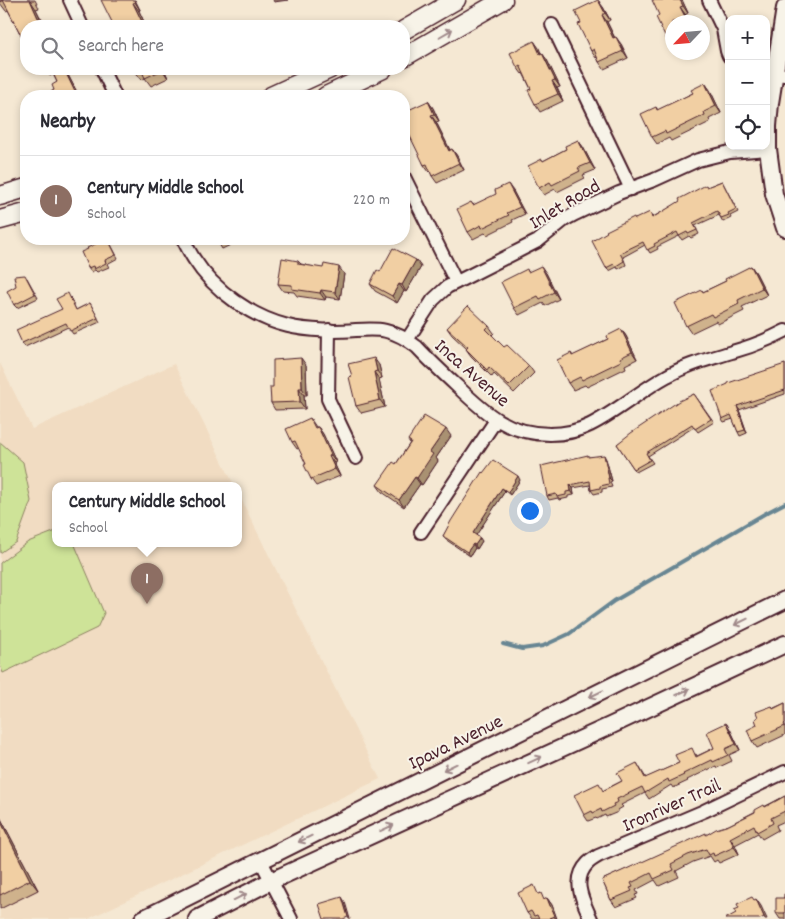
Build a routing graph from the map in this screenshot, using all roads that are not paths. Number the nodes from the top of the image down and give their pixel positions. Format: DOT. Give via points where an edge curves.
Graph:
graph roads {
  1 [pos="70,0"];
  2 [pos="456,0"];
  3 [pos="503,0"];
  4 [pos="709,0"];
  5 [pos="785,8"];
  6 [pos="79,20"];
  7 [pos="552,25"];
  8 [pos="410,27"];
  9 [pos="725,40"];
  10 [pos="410,54"];
  11 [pos="775,74"];
  12 [pos="105,75"];
  13 [pos="317,75"];
  14 [pos="371,75"];
  15 [pos="111,90"];
  16 [pos="284,90"];
  17 [pos="339,90"];
  18 [pos="770,111"];
  19 [pos="755,150"];
  20 [pos="768,150"];
  21 [pos="410,189"];
  22 [pos="631,189"];
  23 [pos="20,190"];
  24 [pos="0,196"];
  25 [pos="20,215"];
  26 [pos="0,220"];
  27 [pos="785,228"];
  28 [pos="186,245"];
  29 [pos="456,282"];
  30 [pos="329,330"];
  31 [pos="785,331"];
  32 [pos="407,340"];
  33 [pos="496,420"];
  34 [pos="356,458"];
  35 [pos="421,532"];
  36 [pos="785,600"];
  37 [pos="785,644"];
  38 [pos="785,772"];
  39 [pos="261,861"];
  40 [pos="271,881"];
  41 [pos="143,919"];
  42 [pos="197,919"];
  43 [pos="291,919"];
  44 [pos="591,919"];
  1 -- 6 [label="street"];
  2 -- 8 [label="main road"];
  10 -- 3 [label="main road, one-way"];
  4 -- 9 [label="street"];
  5 -- 11 [label="street"];
  7 -- 22 [label="street"];
  11 -- 18 [label="street"];
  12 -- 15 [label="street"];
  13 -- 16 [label="main road"];
  14 -- 17 [label="main road"];
  19 -- 22 [label="street, Inlet Road" via="713,155"];
  20 -- 27 [label="street" via="774,194"];
  21 -- 29 [label="street"];
  22 -- 29 [label="street, Inlet Road" via="575,214 532,244"];
  23 -- 24 [label="main road"];
  25 -- 26 [label="main road"];
  28 -- 30 [label="street, Inca Avenue" via="208,277 245,308 288,326"];
  29 -- 32 [label="street, Inlet Road" via="433,300"];
  30 -- 32 [label="street, Inca Avenue" via="388,331"];
  30 -- 34 [label="street" via="328,399"];
  31 -- 33 [label="street, Inca Avenue" via="679,370 604,417 572,431 538,434"];
  32 -- 33 [label="street, Inca Avenue"];
  33 -- 35 [label="street"];
  36 -- 39 [label="street, Ipava Avenue, one-way"];
  40 -- 37 [label="street, one-way"];
  38 -- 44 [label="street, Ironriver Trail" via="588,862 579,877 579,887"];
  39 -- 40 [label="street"];
  39 -- 41 [label="street, Ipava Avenue"];
  42 -- 40 [label="street, one-way"];
  40 -- 43 [label="street"];
}
